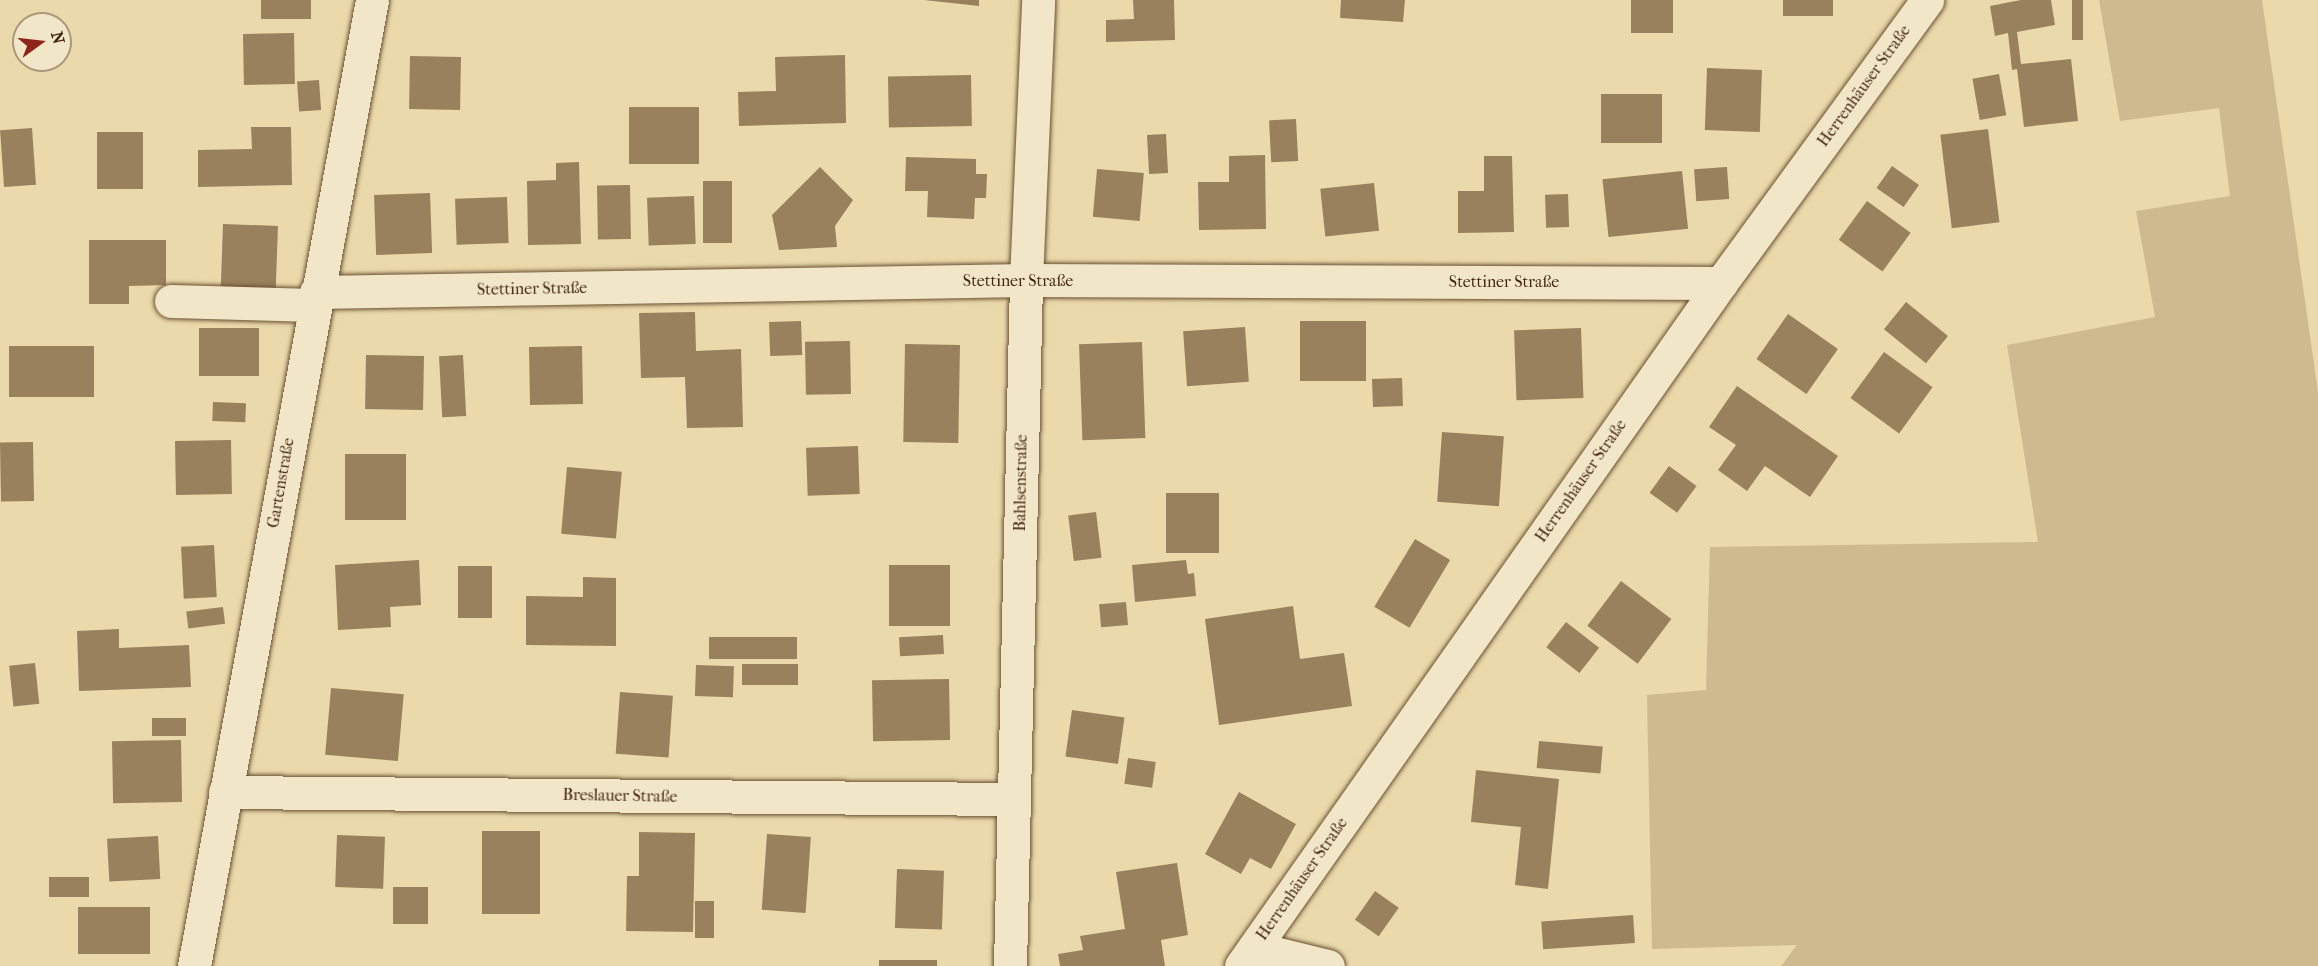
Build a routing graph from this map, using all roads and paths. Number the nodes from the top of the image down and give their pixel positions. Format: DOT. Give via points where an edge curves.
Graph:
graph roads {
  1 [pos="372,0"];
  2 [pos="1038,0"];
  3 [pos="1927,0"];
  4 [pos="1026,280"];
  5 [pos="1721,283"];
  6 [pos="315,298"];
  7 [pos="171,301"];
  8 [pos="225,792"];
  9 [pos="1014,799"];
  10 [pos="1247,957"];
  11 [pos="194,966"];
  12 [pos="1010,966"];
  13 [pos="1328,966"];
  1 -- 6 [label="street, Gartenstraße"];
  2 -- 4 [label="street, Bahlsenstraße"];
  3 -- 5 [label="street, Herrenhäuser Straße"];
  4 -- 5 [label="street, Stettiner Straße"];
  4 -- 6 [label="street, Stettiner Straße"];
  4 -- 9 [label="street, Bahlsenstraße"];
  5 -- 10 [label="street, Herrenhäuser Straße"];
  6 -- 7 [label="street, Stettiner Straße"];
  6 -- 8 [label="street, Gartenstraße"];
  8 -- 9 [label="street, Breslauer Straße"];
  8 -- 11 [label="street, Gartenstraße"];
  9 -- 12 [label="street, Bahlsenstraße"];
  10 -- 13 [label="street"];
}
